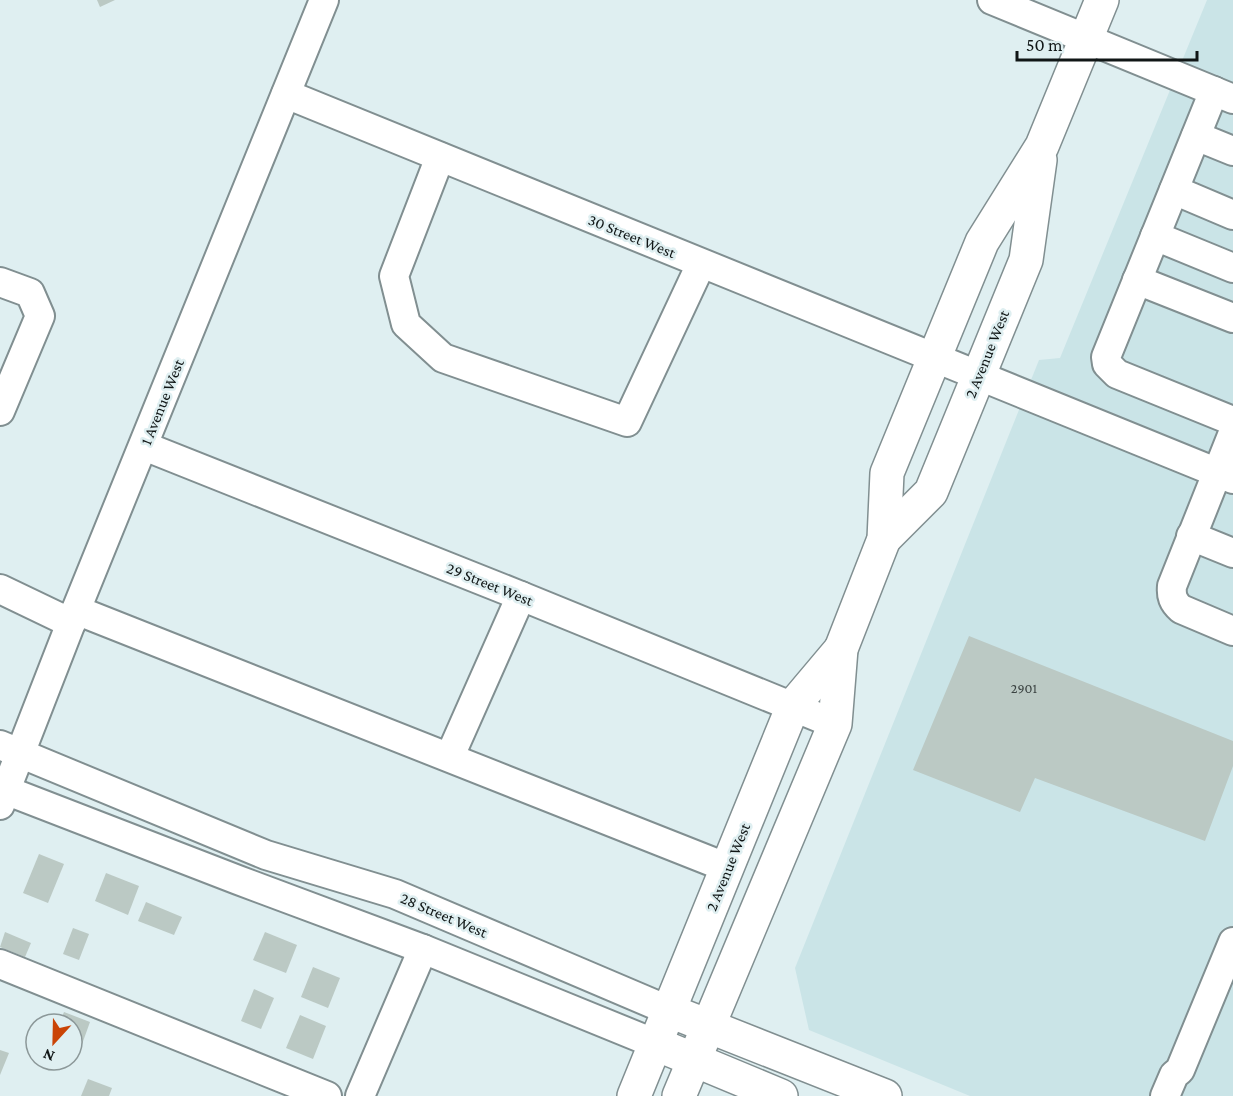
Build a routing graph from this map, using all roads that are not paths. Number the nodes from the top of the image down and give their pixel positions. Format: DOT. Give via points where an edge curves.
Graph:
graph roads {
  1 [pos="324,0"];
  2 [pos="992,0"];
  3 [pos="1102,0"];
  4 [pos="1086,39"];
  5 [pos="286,94"];
  6 [pos="1224,95"];
  7 [pos="1196,136"];
  8 [pos="1042,146"];
  9 [pos="1233,151"];
  10 [pos="440,157"];
  11 [pos="1174,190"];
  12 [pos="1233,215"];
  13 [pos="1155,236"];
  14 [pos="701,264"];
  15 [pos="1233,268"];
  16 [pos="1137,280"];
  17 [pos="0,282"];
  18 [pos="1233,318"];
  19 [pos="933,358"];
  20 [pos="977,377"];
  21 [pos="0,411"];
  22 [pos="1233,420"];
  23 [pos="1233,433"];
  24 [pos="144,446"];
  25 [pos="1225,476"];
  26 [pos="1191,536"];
  27 [pos="884,539"];
  28 [pos="1233,553"];
  29 [pos="0,589"];
  30 [pos="520,596"];
  31 [pos="74,617"];
  32 [pos="1233,631"];
  33 [pos="841,649"];
  34 [pos="793,706"];
  35 [pos="835,724"];
  36 [pos="10,749"];
  37 [pos="450,756"];
  38 [pos="2,795"];
  39 [pos="728,868"];
  40 [pos="1233,942"];
  41 [pos="423,949"];
  42 [pos="0,964"];
  43 [pos="670,1011"];
  44 [pos="707,1026"];
  45 [pos="656,1044"];
  46 [pos="694,1060"];
  47 [pos="1179,1083"];
  48 [pos="327,1096"];
  49 [pos="360,1096"];
  50 [pos="634,1096"];
  51 [pos="679,1096"];
  52 [pos="781,1096"];
  53 [pos="885,1096"];
  54 [pos="1165,1096"];
  1 -- 5 [label="street, 1 Avenue West"];
  2 -- 4 [label="street"];
  3 -- 4 [label="main road, 2 Avenue West"];
  4 -- 6 [label="street"];
  4 -- 8 [label="main road, 2 Avenue West"];
  5 -- 10 [label="street, 30 Street West"];
  5 -- 24 [label="street, 1 Avenue West"];
  6 -- 7 [label="street"];
  7 -- 9 [label="street"];
  7 -- 11 [label="street"];
  8 -- 19 [label="main road, 2 Avenue West" via="982,242"];
  8 -- 20 [label="main road, 2 Avenue West" via="1026,260"];
  10 -- 14 [label="street, 30 Street West"];
  10 -- 14 [label="street" via="394,276 406,324 443,358 627,422"];
  11 -- 12 [label="street"];
  11 -- 13 [label="street"];
  13 -- 15 [label="street"];
  13 -- 16 [label="street"];
  14 -- 19 [label="street, 30 Street West"];
  16 -- 18 [label="street"];
  16 -- 22 [label="street" via="1106,357 1107,364 1117,374"];
  17 -- 21 [label="street" via="30,293 40,316"];
  19 -- 20 [label="street, 30 Street West"];
  19 -- 27 [label="main road, 2 Avenue West" via="886,474"];
  20 -- 25 [label="street, 30 Street West"];
  20 -- 27 [label="main road, 2 Avenue West" via="931,492"];
  23 -- 25 [label="street"];
  24 -- 30 [label="street, 29 Street West"];
  24 -- 31 [label="street, 1 Avenue West"];
  25 -- 26 [label="street"];
  26 -- 28 [label="street"];
  26 -- 32 [label="street" via="1172,586 1174,603"];
  27 -- 33 [label="main road, 2 Avenue West"];
  29 -- 31 [label="street"];
  30 -- 34 [label="street, 29 Street West"];
  30 -- 37 [label="street"];
  31 -- 36 [label="street, 1 Avenue West"];
  31 -- 37 [label="street"];
  33 -- 34 [label="main road, 2 Avenue West"];
  33 -- 35 [label="main road, 2 Avenue West"];
  34 -- 35 [label="street, 29 Street West"];
  34 -- 39 [label="main road, 2 Avenue West"];
  35 -- 44 [label="main road, 2 Avenue West"];
  36 -- 38 [label="street, 1 Avenue West"];
  36 -- 43 [label="street, 28 Street West" via="266,855 395,894"];
  37 -- 39 [label="street"];
  38 -- 41 [label="street"];
  39 -- 43 [label="main road, 2 Avenue West"];
  40 -- 47 [label="street"];
  41 -- 45 [label="street"];
  41 -- 49 [label="street"];
  42 -- 48 [label="street"];
  43 -- 44 [label="main road, 28 Street West"];
  43 -- 45 [label="main road, 2 Avenue West"];
  44 -- 46 [label="main road, 2 Avenue West"];
  44 -- 53 [label="main road, 28 Street West"];
  45 -- 46 [label="main road"];
  45 -- 50 [label="main road, 2 Avenue West"];
  46 -- 51 [label="main road, 2 Avenue West"];
  46 -- 52 [label="main road"];
  47 -- 54 [label="street" via="1174,1075"];
}
